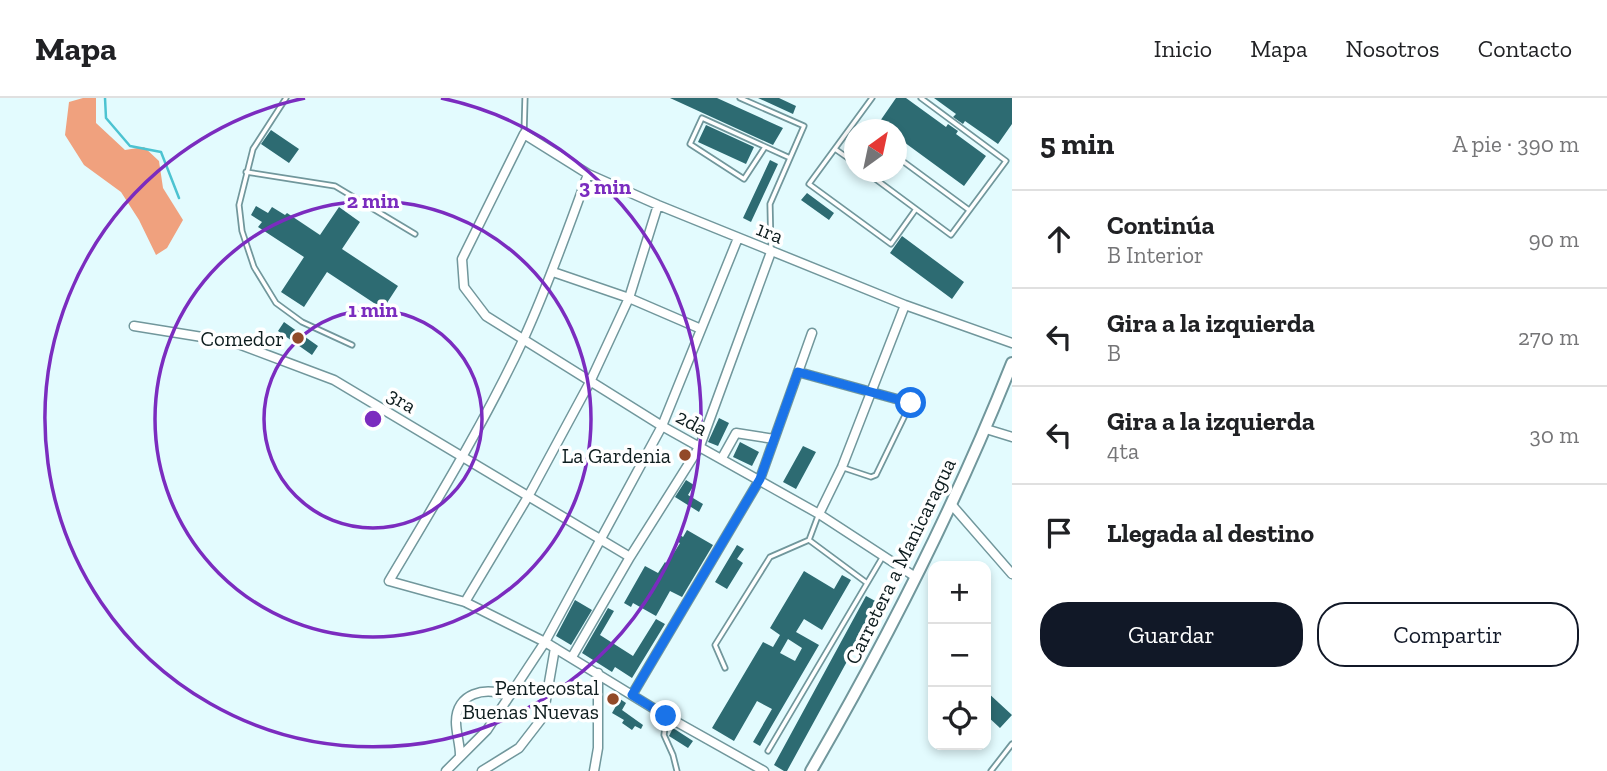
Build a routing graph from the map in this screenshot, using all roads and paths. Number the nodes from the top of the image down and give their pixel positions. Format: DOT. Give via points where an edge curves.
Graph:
graph roads {
  1 [pos="286,98"];
  2 [pos="525,98"];
  3 [pos="740,98"];
  4 [pos="872,98"];
  5 [pos="921,98"];
  6 [pos="857,119"];
  7 [pos="524,134"];
  8 [pos="844,136"];
  9 [pos="765,147"];
  10 [pos="835,149"];
  11 [pos="844,155"];
  12 [pos="790,158"];
  13 [pos="907,164"];
  14 [pos="246,172"];
  15 [pos="588,174"];
  16 [pos="880,182"];
  17 [pos="658,205"];
  18 [pos="916,209"];
  19 [pos="969,210"];
  20 [pos="415,234"];
  21 [pos="738,238"];
  22 [pos="771,252"];
  23 [pos="553,272"];
  24 [pos="629,298"];
  25 [pos="905,305"];
  26 [pos="134,326"];
  27 [pos="701,328"];
  28 [pos="812,333"];
  29 [pos="522,341"];
  30 [pos="1012,343"];
  31 [pos="352,345"];
  32 [pos="1012,363"];
  33 [pos="798,372"];
  34 [pos="590,382"];
  35 [pos="871,392"];
  36 [pos="911,403"];
  37 [pos="662,426"];
  38 [pos="986,429"];
  39 [pos="1012,437"];
  40 [pos="774,439"];
  41 [pos="700,446"];
  42 [pos="463,456"];
  43 [pos="722,458"];
  44 [pos="842,467"];
  45 [pos="760,479"];
  46 [pos="528,495"];
  47 [pos="951,504"];
  48 [pos="819,514"];
  49 [pos="601,538"];
  50 [pos="809,540"];
  51 [pos="883,556"];
  52 [pos="630,557"];
  53 [pos="1012,574"];
  54 [pos="914,576"];
  55 [pos="867,583"];
  56 [pos="466,602"];
  57 [pos="545,642"];
  58 [pos="555,648"];
  59 [pos="572,657"];
  60 [pos="725,668"];
  61 [pos="598,673"];
  62 [pos="617,687"];
  63 [pos="632,695"];
  64 [pos="508,696"];
  65 [pos="598,700"];
  66 [pos="666,716"];
  67 [pos="1012,744"];
  68 [pos="768,751"];
  69 [pos="460,755"];
  70 [pos="446,771"];
  71 [pos="482,771"];
  72 [pos="594,771"];
  73 [pos="677,771"];
  74 [pos="764,771"];
  75 [pos="811,771"];
  76 [pos="991,771"];
  1 -- 14 [label="lane" via="253,149"];
  2 -- 7 [label="lane"];
  3 -- 12 [label="lane" via="804,126"];
  4 -- 6 [label="lane"];
  5 -- 19 [label="lane" via="1006,161"];
  7 -- 15 [label="street, 1ra"];
  7 -- 29 [label="street, 2da" via="462,258 464,287 486,316"];
  8 -- 10 [label="lane"];
  9 -- 9 [label="lane" via="702,118 690,144 744,179"];
  9 -- 12 [label="lane"];
  10 -- 11 [label="lane"];
  10 -- 18 [label="lane" via="809,184 891,244"];
  12 -- 22 [label="lane" via="770,204"];
  13 -- 19 [label="lane"];
  14 -- 20 [label="lane" via="335,186"];
  14 -- 31 [label="lane" via="239,205 242,231 254,267 276,303 302,322"];
  15 -- 17 [label="street, 1ra"];
  15 -- 23 [label="street"];
  16 -- 18 [label="lane"];
  17 -- 21 [label="street, 1ra"];
  17 -- 24 [label="street"];
  18 -- 19 [label="lane" via="951,234"];
  21 -- 22 [label="street, 1ra"];
  21 -- 27 [label="street"];
  22 -- 25 [label="street, 1ra"];
  22 -- 41 [label="street"];
  23 -- 24 [label="street"];
  23 -- 29 [label="street"];
  24 -- 27 [label="street"];
  24 -- 34 [label="street"];
  25 -- 30 [label="street, 1ra"];
  25 -- 35 [label="street"];
  26 -- 42 [label="street, 3ra" via="233,342 334,380"];
  27 -- 37 [label="street"];
  28 -- 33 [label="street"];
  29 -- 34 [label="street, 2da"];
  29 -- 42 [label="street"];
  32 -- 38 [label="main road, Carretera a Manicaragua"];
  33 -- 35 [label="street"];
  33 -- 40 [label="street"];
  34 -- 37 [label="street, 2da"];
  34 -- 46 [label="street"];
  35 -- 36 [label="street"];
  35 -- 44 [label="street"];
  36 -- 44 [label="lane" via="876,475"];
  37 -- 41 [label="street, 2da"];
  37 -- 49 [label="street"];
  38 -- 39 [label="street"];
  38 -- 47 [label="main road, Carretera a Manicaragua"];
  40 -- 43 [label="street" via="736,433"];
  40 -- 45 [label="street"];
  41 -- 43 [label="street, 2da"];
  41 -- 52 [label="street"];
  42 -- 46 [label="street, 3ra"];
  42 -- 56 [label="street" via="389,581"];
  43 -- 45 [label="street, 2da"];
  44 -- 48 [label="street"];
  45 -- 48 [label="street, 2da"];
  45 -- 63 [label="street"];
  46 -- 49 [label="street, 3ra"];
  46 -- 56 [label="street"];
  47 -- 53 [label="street"];
  47 -- 54 [label="main road, Carretera a Manicaragua"];
  48 -- 50 [label="lane"];
  48 -- 51 [label="street, 2da"];
  49 -- 52 [label="street, 3ra"];
  49 -- 57 [label="street"];
  50 -- 55 [label="lane"];
  50 -- 60 [label="lane" via="770,557 715,645"];
  51 -- 54 [label="street, 2da"];
  51 -- 55 [label="lane"];
  52 -- 59 [label="street"];
  54 -- 75 [label="main road, Carretera a Manicaragua" via="868,672"];
  55 -- 68 [label="lane"];
  56 -- 57 [label="street"];
  57 -- 58 [label="street"];
  57 -- 64 [label="street"];
  58 -- 59 [label="street"];
  58 -- 71 [label="street" via="543,717 519,748"];
  59 -- 61 [label="street"];
  61 -- 62 [label="street"];
  61 -- 65 [label="street"];
  62 -- 63 [label="street"];
  62 -- 65 [label="street"];
  63 -- 66 [label="street"];
  64 -- 69 [label="street" via="487,730"];
  64 -- 69 [label="street" via="482,691 461,704 456,725"];
  65 -- 72 [label="street"];
  66 -- 73 [label="lane" via="664,736"];
  66 -- 74 [label="street"];
  67 -- 76 [label="lane"];
  69 -- 70 [label="street"];
}
